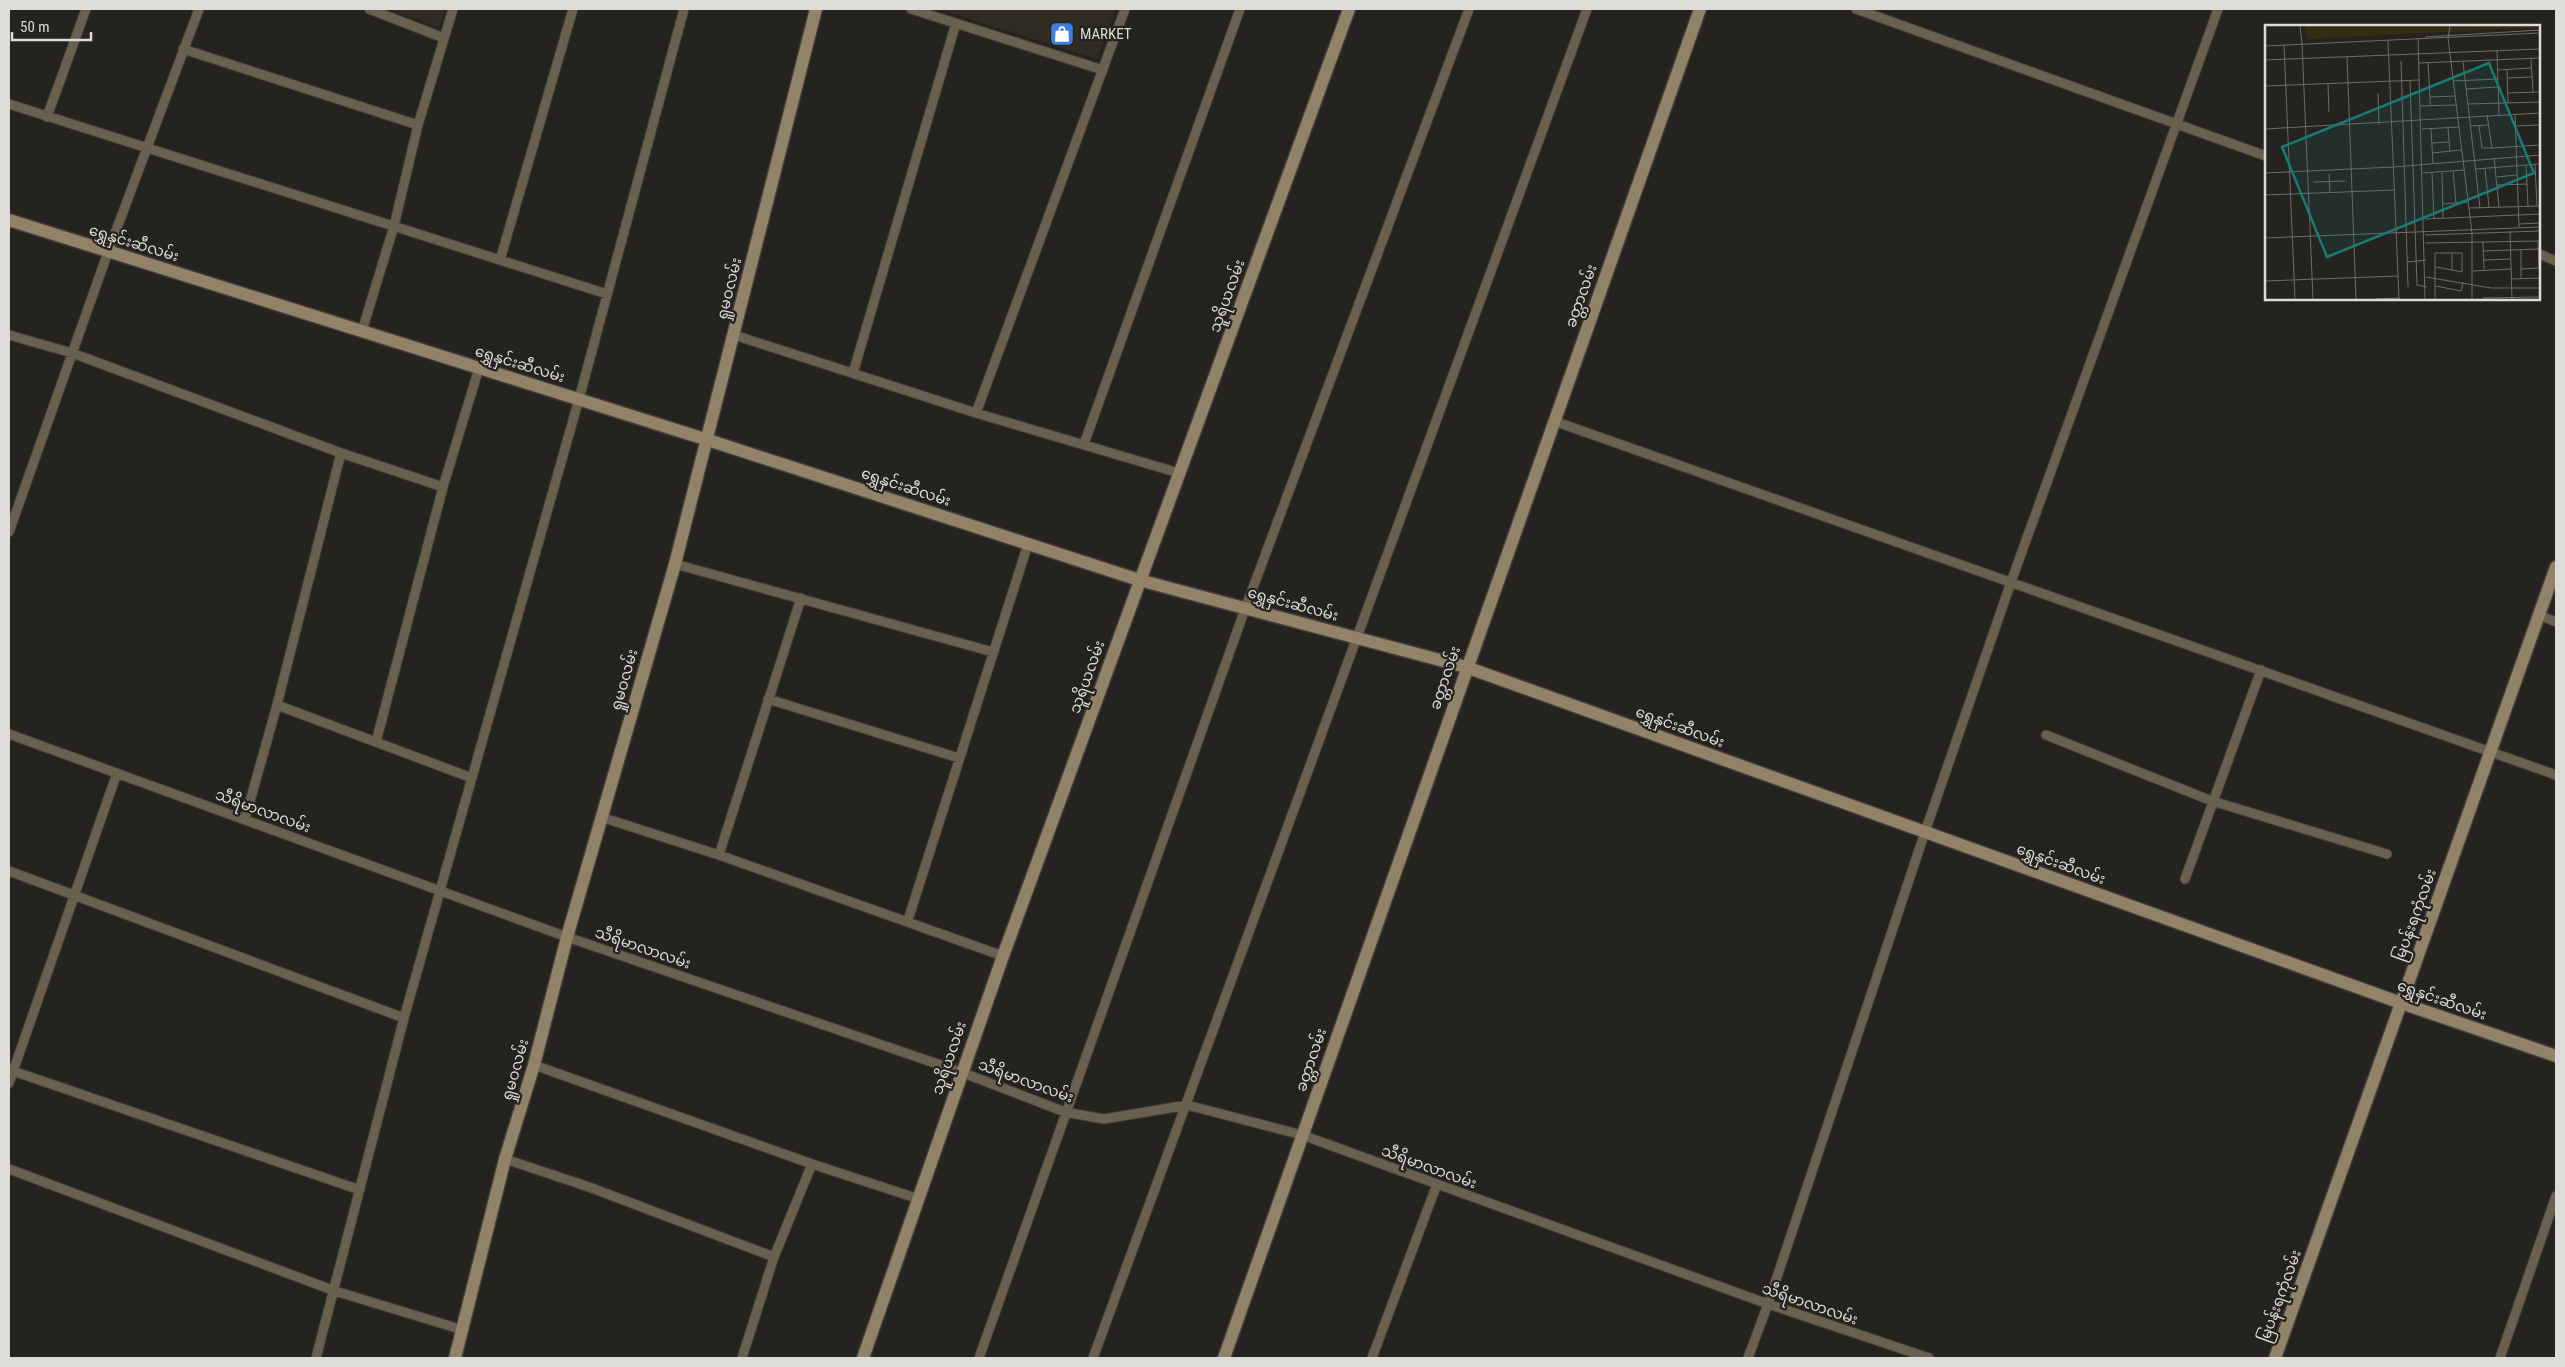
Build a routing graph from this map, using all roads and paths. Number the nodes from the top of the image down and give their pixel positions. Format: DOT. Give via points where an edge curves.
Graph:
graph roads {
  1 [pos="86,9"];
  2 [pos="199,9"];
  3 [pos="369,9"];
  4 [pos="454,9"];
  5 [pos="573,9"];
  6 [pos="684,9"];
  7 [pos="816,9"];
  8 [pos="911,9"];
  9 [pos="1125,9"];
  10 [pos="1240,9"];
  11 [pos="1349,9"];
  12 [pos="1469,9"];
  13 [pos="1587,9"];
  14 [pos="1700,9"];
  15 [pos="1856,9"];
  16 [pos="2218,9"];
  17 [pos="956,23"];
  18 [pos="444,38"];
  19 [pos="182,49"];
  20 [pos="1103,70"];
  21 [pos="9,104"];
  22 [pos="47,116"];
  23 [pos="2176,124"];
  24 [pos="418,125"];
  25 [pos="146,149"];
  26 [pos="2265,156"];
  27 [pos="9,220"];
  28 [pos="394,226"];
  29 [pos="108,252"];
  30 [pos="2540,254"];
  31 [pos="500,260"];
  32 [pos="2556,261"];
  33 [pos="607,294"];
  34 [pos="362,331"];
  35 [pos="9,335"];
  36 [pos="734,335"];
  37 [pos="72,353"];
  38 [pos="479,368"];
  39 [pos="853,373"];
  40 [pos="579,399"];
  41 [pos="976,413"];
  42 [pos="1554,420"];
  43 [pos="708,440"];
  44 [pos="1084,444"];
  45 [pos="341,453"];
  46 [pos="1179,473"];
  47 [pos="443,487"];
  48 [pos="9,532"];
  49 [pos="1028,544"];
  50 [pos="674,564"];
  51 [pos="2556,567"];
  52 [pos="1139,580"];
  53 [pos="2011,582"];
  54 [pos="801,598"];
  55 [pos="1245,609"];
  56 [pos="2539,615"];
  57 [pos="2556,622"];
  58 [pos="1357,638"];
  59 [pos="993,652"];
  60 [pos="1466,667"];
  61 [pos="2261,670"];
  62 [pos="768,699"];
  63 [pos="277,705"];
  64 [pos="9,734"];
  65 [pos="2046,735"];
  66 [pos="376,742"];
  67 [pos="2491,751"];
  68 [pos="959,758"];
  69 [pos="117,773"];
  70 [pos="2556,775"];
  71 [pos="472,778"];
  72 [pos="2212,801"];
  73 [pos="601,817"];
  74 [pos="245,820"];
  75 [pos="1925,832"];
  76 [pos="2387,854"];
  77 [pos="719,855"];
  78 [pos="9,870"];
  79 [pos="2185,879"];
  80 [pos="440,890"];
  81 [pos="76,896"];
  82 [pos="908,920"];
  83 [pos="567,937"];
  84 [pos="1002,956"];
  85 [pos="2401,1003"];
  86 [pos="404,1018"];
  87 [pos="2556,1056"];
  88 [pos="534,1065"];
  89 [pos="13,1072"];
  90 [pos="961,1072"];
  91 [pos="9,1083"];
  92 [pos="1187,1105"];
  93 [pos="1065,1112"];
  94 [pos="1302,1135"];
  95 [pos="505,1159"];
  96 [pos="812,1164"];
  97 [pos="9,1169"];
  98 [pos="1437,1184"];
  99 [pos="360,1190"];
  100 [pos="2556,1196"];
  101 [pos="919,1199"];
  102 [pos="774,1257"];
  103 [pos="335,1291"];
  104 [pos="1768,1304"];
  105 [pos="463,1330"];
  106 [pos="316,1358"];
  107 [pos="455,1358"];
  108 [pos="742,1358"];
  109 [pos="863,1358"];
  110 [pos="979,1358"];
  111 [pos="1093,1358"];
  112 [pos="1224,1358"];
  113 [pos="1372,1358"];
  114 [pos="1748,1358"];
  115 [pos="1929,1358"];
  116 [pos="2275,1358"];
  117 [pos="2500,1358"];
  1 -- 22 [label="street"];
  2 -- 19 [label="street"];
  3 -- 18 [label="street"];
  4 -- 18 [label="street"];
  5 -- 31 [label="street"];
  6 -- 33 [label="street"];
  7 -- 36 [label="street, ရှုမဝလမ်း"];
  8 -- 17 [label="street"];
  9 -- 20 [label="street"];
  10 -- 44 [label="street"];
  11 -- 46 [label="street, သူရိယလမ်း"];
  12 -- 55 [label="street"];
  13 -- 58 [label="street"];
  14 -- 42 [label="street, ခတ္တာလမ်း"];
  15 -- 23 [label="street"];
  16 -- 23 [label="street"];
  17 -- 20 [label="street"];
  17 -- 39 [label="street"];
  18 -- 24 [label="street"];
  19 -- 24 [label="street"];
  19 -- 25 [label="street"];
  20 -- 41 [label="street"];
  21 -- 22 [label="street"];
  22 -- 25 [label="street"];
  23 -- 26 [label="street"];
  23 -- 53 [label="street"];
  24 -- 28 [label="street"];
  25 -- 28 [label="street"];
  25 -- 29 [label="street"];
  27 -- 29 [label="street, ရွှေနှင်းဆီလမ်း"];
  28 -- 31 [label="street"];
  28 -- 34 [label="street"];
  29 -- 34 [label="street, ရွှေနှင်းဆီလမ်း"];
  29 -- 37 [label="street"];
  30 -- 32 [label="street"];
  31 -- 33 [label="street"];
  33 -- 40 [label="street"];
  34 -- 38 [label="street, ရွှေနှင်းဆီလမ်း"];
  35 -- 37 [label="street"];
  36 -- 39 [label="street"];
  36 -- 43 [label="street, ရှုမဝလမ်း"];
  37 -- 45 [label="street"];
  37 -- 48 [label="street"];
  38 -- 40 [label="street, ရွှေနှင်းဆီလမ်း"];
  38 -- 47 [label="street"];
  39 -- 41 [label="street"];
  40 -- 43 [label="street, ရွှေနှင်းဆီလမ်း"];
  40 -- 71 [label="street"];
  41 -- 44 [label="street"];
  42 -- 53 [label="street"];
  42 -- 60 [label="street, ခတ္တာလမ်း"];
  43 -- 49 [label="street, ရွှေနှင်းဆီလမ်း"];
  43 -- 50 [label="street, ရှုမဝလမ်း"];
  44 -- 46 [label="street"];
  45 -- 47 [label="street"];
  45 -- 63 [label="street"];
  46 -- 52 [label="street, သူရိယလမ်း"];
  47 -- 66 [label="street"];
  49 -- 52 [label="street, ရွှေနှင်းဆီလမ်း"];
  49 -- 59 [label="street"];
  50 -- 54 [label="street"];
  50 -- 73 [label="street, ရှုမဝလမ်း"];
  51 -- 56 [label="street, မြပန်းရကုံလမ်း"];
  52 -- 55 [label="street, ရွှေနှင်းဆီလမ်း"];
  52 -- 84 [label="street, သူရိယလမ်း"];
  53 -- 61 [label="street"];
  53 -- 75 [label="street"];
  54 -- 59 [label="street"];
  54 -- 62 [label="street"];
  55 -- 58 [label="street, ရွှေနှင်းဆီလမ်း"];
  55 -- 93 [label="street"];
  56 -- 57 [label="street"];
  56 -- 67 [label="street, မြပန်းရကုံလမ်း"];
  58 -- 60 [label="street, ရွှေနှင်းဆီလမ်း"];
  58 -- 92 [label="street"];
  59 -- 68 [label="street"];
  60 -- 75 [label="street, ရွှေနှင်းဆီလမ်း"];
  60 -- 94 [label="street, ခတ္တာလမ်း"];
  61 -- 67 [label="street"];
  61 -- 72 [label="street"];
  62 -- 68 [label="street"];
  62 -- 77 [label="street"];
  63 -- 66 [label="street"];
  63 -- 74 [label="street"];
  64 -- 69 [label="street, သီရိမာလာလမ်း"];
  65 -- 72 [label="street"];
  66 -- 71 [label="street"];
  67 -- 70 [label="street"];
  67 -- 85 [label="street, မြပန်းရကုံလမ်း"];
  68 -- 82 [label="street"];
  69 -- 74 [label="street, သီရိမာလာလမ်း"];
  69 -- 81 [label="street"];
  71 -- 80 [label="street"];
  72 -- 76 [label="street"];
  72 -- 79 [label="street"];
  73 -- 77 [label="street"];
  73 -- 83 [label="street, ရှုမဝလမ်း"];
  74 -- 80 [label="street, သီရိမာလာလမ်း"];
  75 -- 85 [label="street, ရွှေနှင်းဆီလမ်း"];
  75 -- 104 [label="street"];
  77 -- 82 [label="street"];
  78 -- 81 [label="street"];
  80 -- 83 [label="street, သီရိမာလာလမ်း"];
  80 -- 86 [label="street"];
  81 -- 86 [label="street"];
  81 -- 89 [label="street"];
  82 -- 84 [label="street"];
  83 -- 88 [label="street, ရှုမဝလမ်း"];
  83 -- 90 [label="street, သီရိမာလာလမ်း"];
  84 -- 90 [label="street, သူရိယလမ်း"];
  85 -- 87 [label="street, ရွှေနှင်းဆီလမ်း"];
  85 -- 116 [label="street, မြပန်းရကုံလမ်း"];
  86 -- 99 [label="street"];
  88 -- 95 [label="street, ရှုမဝလမ်း"];
  88 -- 96 [label="street"];
  89 -- 91 [label="street"];
  89 -- 99 [label="street"];
  90 -- 93 [label="street, သီရိမာလာလမ်း"];
  90 -- 101 [label="street, သူရိယလမ်း"];
  92 -- 93 [label="street, သီရိမာလာလမ်း" via="1104,1119"];
  92 -- 94 [label="street, သီရိမာလာလမ်း"];
  92 -- 111 [label="street"];
  93 -- 110 [label="street"];
  94 -- 98 [label="street, သီရိမာလာလမ်း"];
  94 -- 112 [label="street, ခတ္တာလမ်း"];
  95 -- 102 [label="street"];
  95 -- 105 [label="street, ရှုမဝလမ်း"];
  96 -- 101 [label="street"];
  96 -- 102 [label="street"];
  97 -- 103 [label="street"];
  98 -- 104 [label="street, သီရိမာလာလမ်း"];
  98 -- 113 [label="street"];
  99 -- 103 [label="street"];
  100 -- 117 [label="street"];
  101 -- 109 [label="street, သူရိယလမ်း"];
  102 -- 108 [label="street"];
  103 -- 105 [label="street"];
  103 -- 106 [label="street"];
  104 -- 114 [label="street"];
  104 -- 115 [label="street, သီရိမာလာလမ်း"];
  105 -- 107 [label="street, ရှုမဝလမ်း"];
}
